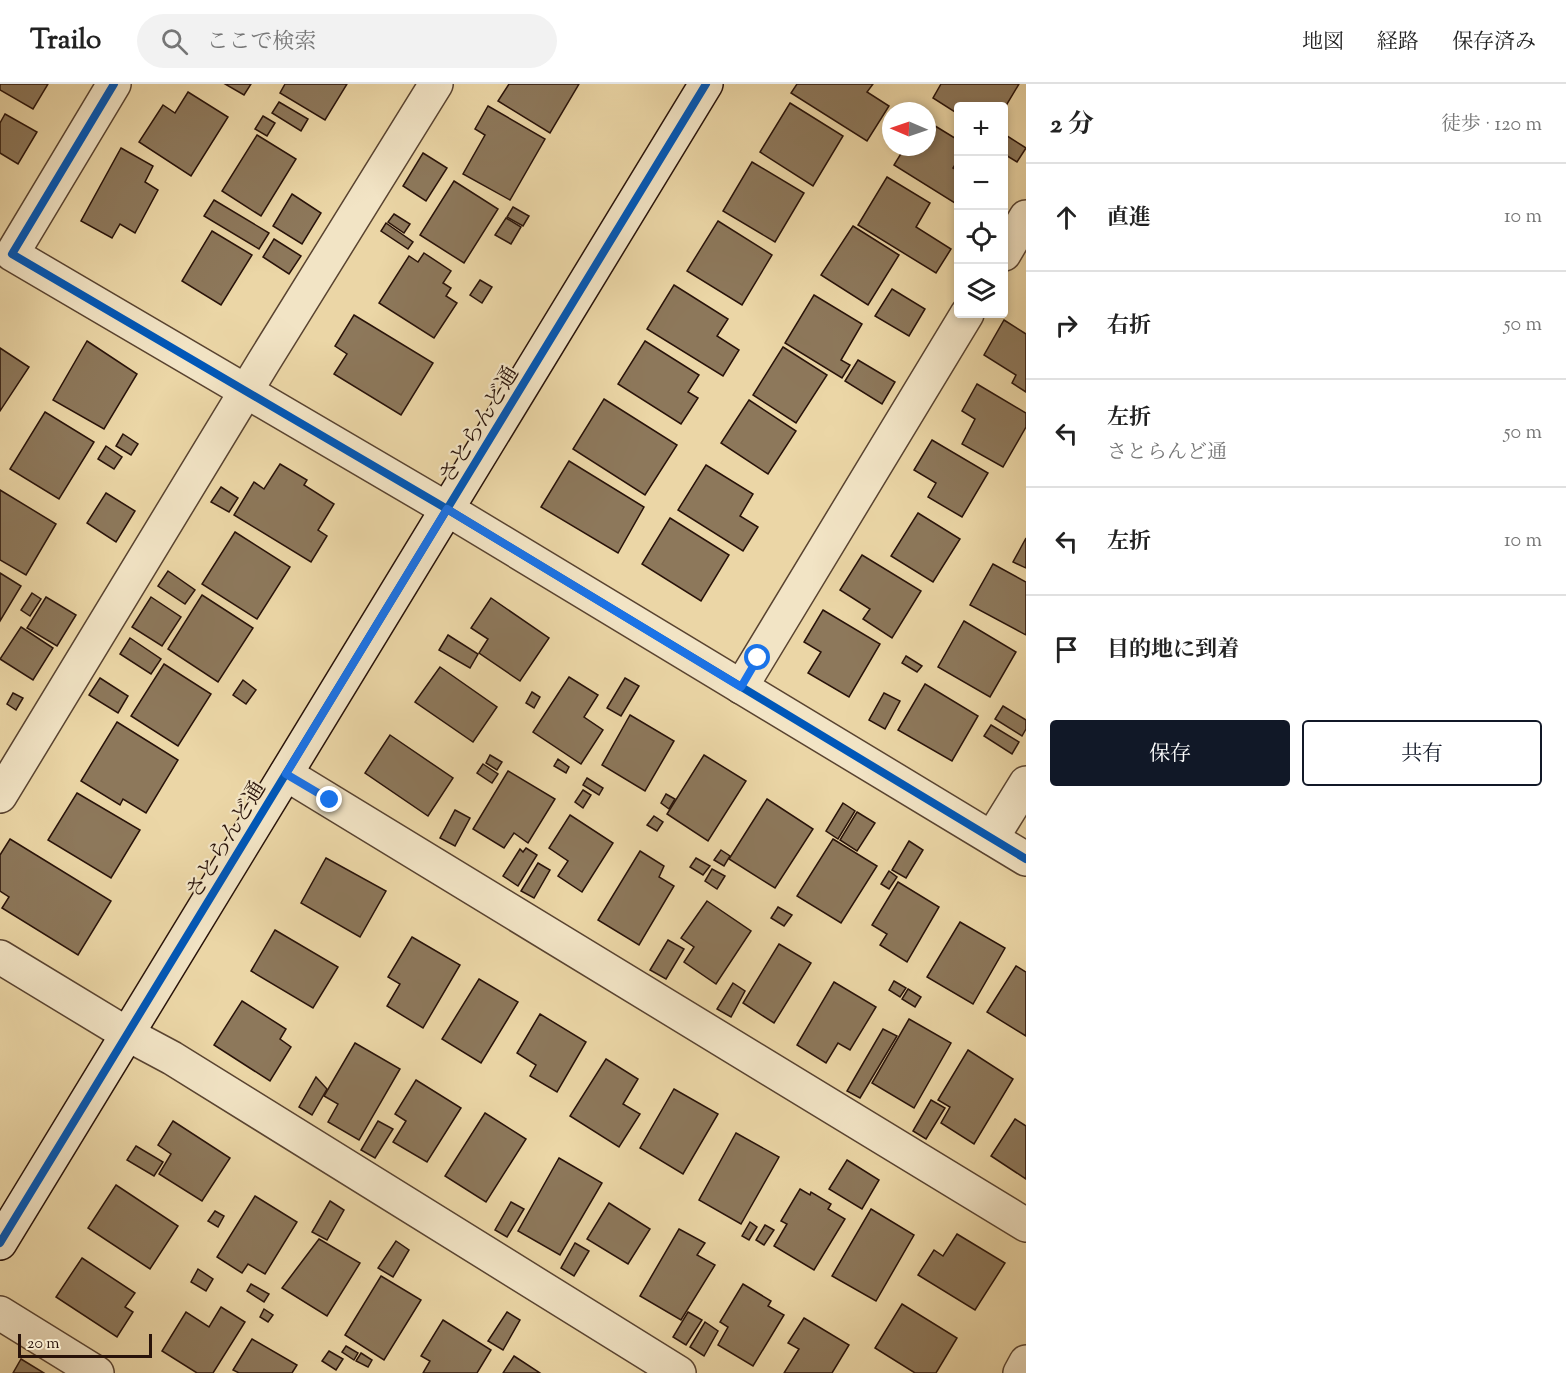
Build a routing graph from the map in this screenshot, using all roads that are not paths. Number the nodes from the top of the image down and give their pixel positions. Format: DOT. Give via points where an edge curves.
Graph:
graph roads {
  1 [pos="114,84"];
  2 [pos="436,84"];
  3 [pos="706,84"];
  4 [pos="1026,217"];
  5 [pos="1008,247"];
  6 [pos="966,318"];
  7 [pos="246,390"];
  8 [pos="447,509"];
  9 [pos="741,687"];
  10 [pos="286,774"];
  11 [pos="1026,783"];
  12 [pos="0,796"];
  13 [pos="992,838"];
  14 [pos="1026,859"];
  15 [pos="0,957"];
  16 [pos="127,1034"];
  17 [pos="1026,1225"];
  18 [pos="0,1244"];
  19 [pos="0,1313"];
  20 [pos="1026,1362"];
  21 [pos="97,1373"];
  22 [pos="679,1373"];
  23 [pos="1020,1373"];
  1 -- 7 [label="street" via="12,254"];
  2 -- 7 [label="street"];
  3 -- 8 [label="street, さとらんど通"];
  4 -- 5 [label="street"];
  6 -- 9 [label="street"];
  7 -- 8 [label="street"];
  7 -- 12 [label="street"];
  8 -- 9 [label="street"];
  8 -- 10 [label="street, さとらんど通"];
  9 -- 13 [label="street"];
  10 -- 16 [label="street, さとらんど通"];
  10 -- 17 [label="street"];
  11 -- 13 [label="street"];
  13 -- 14 [label="street"];
  15 -- 16 [label="street"];
  16 -- 18 [label="street, さとらんど通"];
  16 -- 22 [label="street" via="172,1058"];
  19 -- 21 [label="street"];
  20 -- 23 [label="street"];
}
